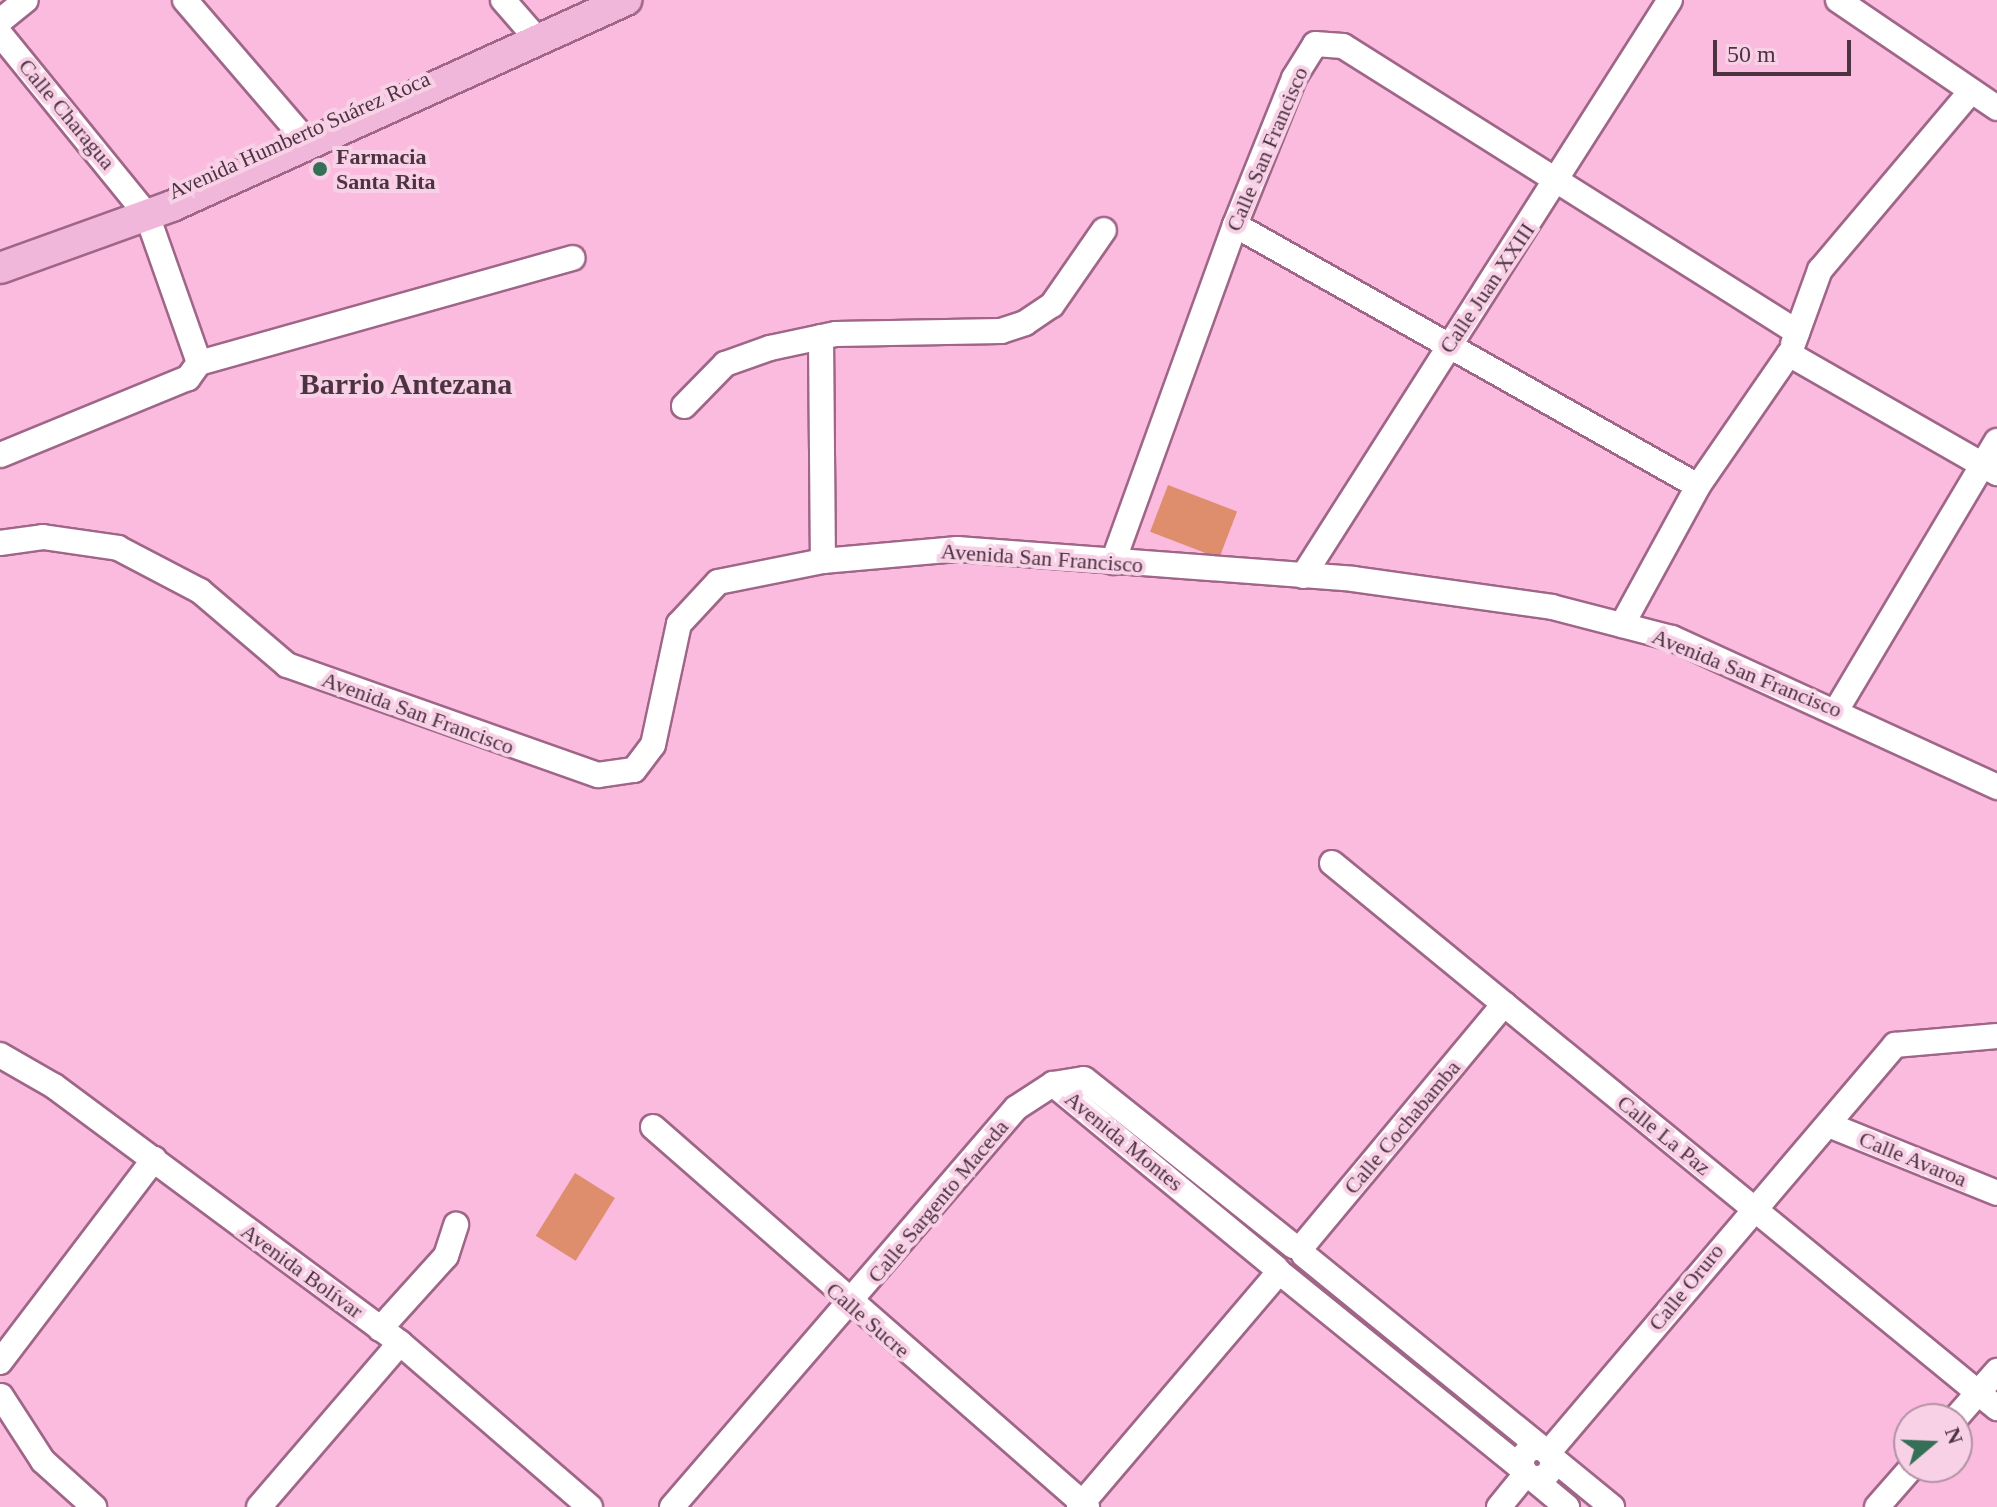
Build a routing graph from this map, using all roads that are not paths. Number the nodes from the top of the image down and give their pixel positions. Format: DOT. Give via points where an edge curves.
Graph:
graph roads {
  1 [pos="26,0"];
  2 [pos="185,0"];
  3 [pos="503,0"];
  4 [pos="592,0"];
  5 [pos="626,0"];
  6 [pos="1670,0"];
  7 [pos="1838,0"];
  8 [pos="0,21"];
  9 [pos="530,31"];
  10 [pos="0,34"];
  11 [pos="1971,91"];
  12 [pos="1997,108"];
  13 [pos="302,136"];
  14 [pos="1557,181"];
  15 [pos="139,205"];
  16 [pos="1235,225"];
  17 [pos="1104,230"];
  18 [pos="0,255"];
  19 [pos="573,258"];
  20 [pos="0,268"];
  21 [pos="821,337"];
  22 [pos="1450,342"];
  23 [pos="1793,343"];
  24 [pos="199,363"];
  25 [pos="684,406"];
  26 [pos="1997,441"];
  27 [pos="0,455"];
  28 [pos="1990,469"];
  29 [pos="1698,486"];
  30 [pos="0,543"];
  31 [pos="823,561"];
  32 [pos="1113,562"];
  33 [pos="1303,576"];
  34 [pos="1622,625"];
  35 [pos="1837,709"];
  36 [pos="1997,787"];
  37 [pos="1332,863"];
  38 [pos="1504,1004"];
  39 [pos="1997,1036"];
  40 [pos="0,1055"];
  41 [pos="1053,1084"];
  42 [pos="1829,1125"];
  43 [pos="653,1127"];
  44 [pos="154,1159"];
  45 [pos="1997,1193"];
  46 [pos="1752,1207"];
  47 [pos="456,1225"];
  48 [pos="1299,1250"];
  49 [pos="1280,1272"];
  50 [pos="849,1305"];
  51 [pos="390,1336"];
  52 [pos="0,1362"];
  53 [pos="1997,1371"];
  54 [pos="0,1389"];
  55 [pos="0,1397"];
  56 [pos="1988,1400"];
  57 [pos="1548,1453"];
  58 [pos="1527,1474"];
  59 [pos="1898,1483"];
  60 [pos="1083,1506"];
  61 [pos="94,1507"];
  62 [pos="259,1507"];
  63 [pos="590,1507"];
  64 [pos="672,1507"];
  65 [pos="1499,1507"];
  66 [pos="1567,1507"];
  67 [pos="1612,1507"];
  68 [pos="1877,1507"];
  1 -- 8 [label="street"];
  2 -- 13 [label="street"];
  3 -- 9 [label="street"];
  4 -- 9 [label="main road, Avenida Humberto Suárez Roca"];
  5 -- 15 [label="main road, Avenida Humberto Suárez Roca"];
  6 -- 14 [label="street, Calle Juan XXIII" via="1637,41"];
  7 -- 11 [label="street"];
  9 -- 13 [label="main road, Avenida Humberto Suárez Roca"];
  10 -- 15 [label="street, Calle Charagua"];
  11 -- 12 [label="street"];
  11 -- 23 [label="street" via="1845,234 1820,270"];
  13 -- 15 [label="main road, Avenida Humberto Suárez Roca"];
  14 -- 16 [label="street, Calle San Francisco" via="1343,46 1315,44 1294,78"];
  14 -- 22 [label="street, Calle Juan XXIII"];
  14 -- 23 [label="street, Calle San Francisco"];
  15 -- 18 [label="main road, Avenida Humberto Suárez Roca"];
  15 -- 20 [label="main road, Avenida Humberto Suárez Roca"];
  15 -- 24 [label="street"];
  16 -- 22 [label="street"];
  16 -- 32 [label="street, Calle San Francisco"];
  17 -- 21 [label="street" via="1052,305 1025,323 1001,331"];
  19 -- 24 [label="street"];
  21 -- 25 [label="street" via="725,364"];
  21 -- 31 [label="street"];
  22 -- 29 [label="street"];
  22 -- 33 [label="street, Calle Juan XXIII"];
  23 -- 28 [label="street, Calle San Francisco"];
  23 -- 29 [label="street"];
  24 -- 27 [label="street" via="188,378"];
  26 -- 28 [label="street"];
  28 -- 35 [label="street"];
  29 -- 34 [label="street"];
  30 -- 31 [label="street, Avenida San Francisco" via="43,537 118,548 200,591 287,665 398,710 622,776 653,745 668,696 670,651 695,600 718,582"];
  31 -- 32 [label="street, Avenida San Francisco" via="957,549"];
  32 -- 33 [label="street, Avenida San Francisco"];
  33 -- 34 [label="street, Avenida San Francisco" via="1552,607"];
  34 -- 35 [label="street, Avenida San Francisco"];
  35 -- 36 [label="street, Avenida San Francisco"];
  37 -- 38 [label="street, Calle La Paz"];
  38 -- 46 [label="street, Calle La Paz"];
  38 -- 48 [label="street, Calle Cochabamba"];
  39 -- 42 [label="street, Calle Oruro" via="1895,1045"];
  40 -- 44 [label="street, Avenida Bolívar"];
  41 -- 48 [label="street, Avenida Montes" via="1084,1079"];
  41 -- 49 [label="street, Avenida Montes"];
  41 -- 50 [label="street, Calle Sargento Maceda" via="1016,1108"];
  42 -- 45 [label="street, Calle Avaroa"];
  42 -- 46 [label="street, Calle Oruro"];
  43 -- 50 [label="street, Calle Sucre"];
  44 -- 51 [label="street, Avenida Bolívar"];
  44 -- 52 [label="street"];
  46 -- 56 [label="street, Calle La Paz"];
  46 -- 57 [label="street, Calle Oruro"];
  47 -- 51 [label="street" via="446,1256"];
  48 -- 49 [label="street, Calle Cochabamba" via="1302,1270"];
  48 -- 57 [label="street, Avenida Montes"];
  49 -- 58 [label="street, Avenida Montes"];
  49 -- 60 [label="street"];
  50 -- 60 [label="street, Calle Sucre"];
  50 -- 64 [label="street, Calle Sargento Maceda"];
  51 -- 62 [label="street"];
  51 -- 63 [label="street, Avenida Bolívar"];
  53 -- 56 [label="street"];
  54 -- 55 [label="street"];
  55 -- 61 [label="street" via="43,1461"];
  57 -- 58 [label="street, Calle Oruro" via="1545,1476"];
  57 -- 67 [label="street, Avenida Montes"];
  58 -- 65 [label="street"];
  58 -- 66 [label="street, Avenida Montes"];
  59 -- 68 [label="street"];
}
